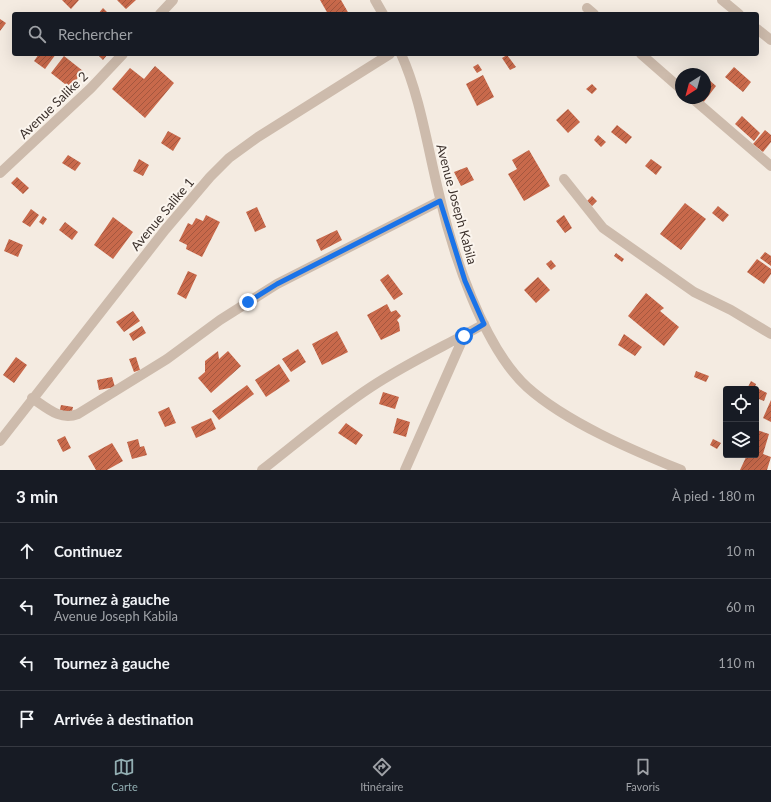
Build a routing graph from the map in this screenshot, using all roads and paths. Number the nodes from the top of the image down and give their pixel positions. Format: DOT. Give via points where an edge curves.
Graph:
graph roads {
  1 [pos="173,0"];
  2 [pos="375,0"];
  3 [pos="722,0"];
  4 [pos="162,12"];
  5 [pos="382,12"];
  6 [pos="737,12"];
  7 [pos="759,31"];
  8 [pos="771,40"];
  9 [pos="121,56"];
  10 [pos="387,56"];
  11 [pos="402,56"];
  12 [pos="643,56"];
  13 [pos="675,84"];
  14 [pos="699,104"];
  15 [pos="771,166"];
  16 [pos="0,173"];
  17 [pos="564,179"];
  18 [pos="440,201"];
  19 [pos="484,324"];
  20 [pos="771,334"];
  21 [pos="464,336"];
  22 [pos="32,398"];
  23 [pos="0,441"];
  24 [pos="262,470"];
  25 [pos="405,470"];
  26 [pos="681,470"];
  1 -- 4 [label="street"];
  2 -- 5 [label="street"];
  3 -- 6 [label="street"];
  7 -- 8 [label="street"];
  9 -- 16 [label="street, Avenue Salike 2" via="91,88"];
  10 -- 22 [label="street, Avenue Salike 1" via="258,137 210,176"];
  11 -- 18 [label="street, Avenue Joseph Kabila" via="407,67"];
  12 -- 13 [label="street"];
  14 -- 15 [label="street"];
  17 -- 20 [label="street" via="603,228 694,292 732,310"];
  18 -- 19 [label="street, Avenue Joseph Kabila" via="465,281"];
  18 -- 22 [label="street" via="277,284 220,320 167,359 78,414 69,417 59,415"];
  19 -- 21 [label="street"];
  19 -- 26 [label="street, Avenue Joseph Kabila" via="511,370 526,387 604,435"];
  21 -- 24 [label="street" via="372,386"];
  21 -- 25 [label="street"];
  22 -- 23 [label="street, Avenue Salike 1"];
}
